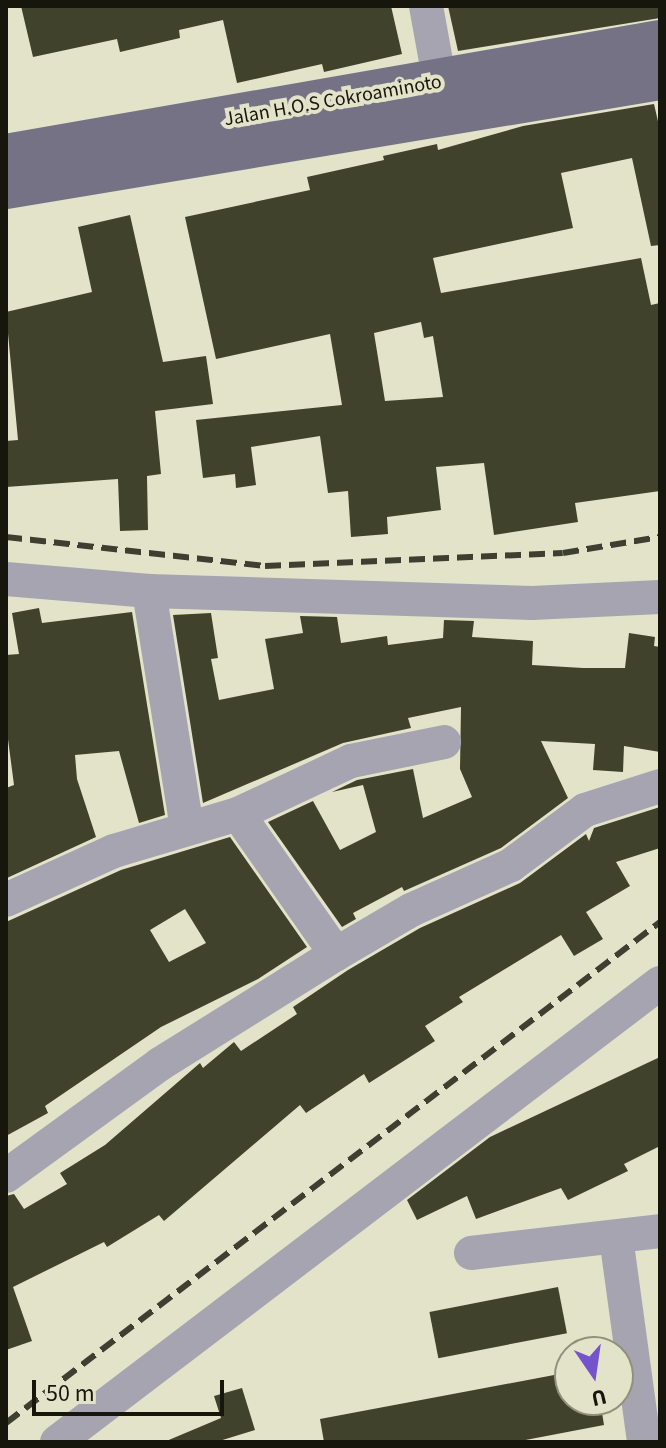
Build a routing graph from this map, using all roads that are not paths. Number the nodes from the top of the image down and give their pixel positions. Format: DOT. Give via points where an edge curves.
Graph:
graph roads {
  1 [pos="426,6"];
  2 [pos="660,42"];
  3 [pos="660,78"];
  4 [pos="443,98"];
  5 [pos="6,156"];
  6 [pos="6,187"];
  7 [pos="6,579"];
  8 [pos="149,591"];
  9 [pos="660,597"];
  10 [pos="444,742"];
  11 [pos="660,786"];
  12 [pos="238,814"];
  13 [pos="187,828"];
  14 [pos="6,900"];
  15 [pos="336,954"];
  16 [pos="660,983"];
  17 [pos="6,1176"];
  18 [pos="660,1231"];
  19 [pos="616,1237"];
  20 [pos="471,1253"];
  21 [pos="57,1442"];
  22 [pos="644,1442"];
  1 -- 4 [label="street"];
  2 -- 4 [label="main road, Jalan H.O.S Cokroaminoto"];
  3 -- 4 [label="main road, Jalan H.O.S Cokroaminoto"];
  4 -- 5 [label="main road, Jalan H.O.S Cokroaminoto"];
  4 -- 6 [label="main road, Jalan H.O.S Cokroaminoto"];
  7 -- 8 [label="street"];
  8 -- 9 [label="street" via="532,603"];
  8 -- 13 [label="street"];
  10 -- 12 [label="street" via="351,761"];
  11 -- 15 [label="street" via="585,810 511,865 411,910"];
  12 -- 13 [label="street"];
  12 -- 15 [label="street"];
  13 -- 14 [label="street" via="114,851"];
  15 -- 17 [label="street" via="160,1064"];
  16 -- 21 [label="street"];
  18 -- 19 [label="street"];
  19 -- 20 [label="street"];
  19 -- 22 [label="street"];
}
